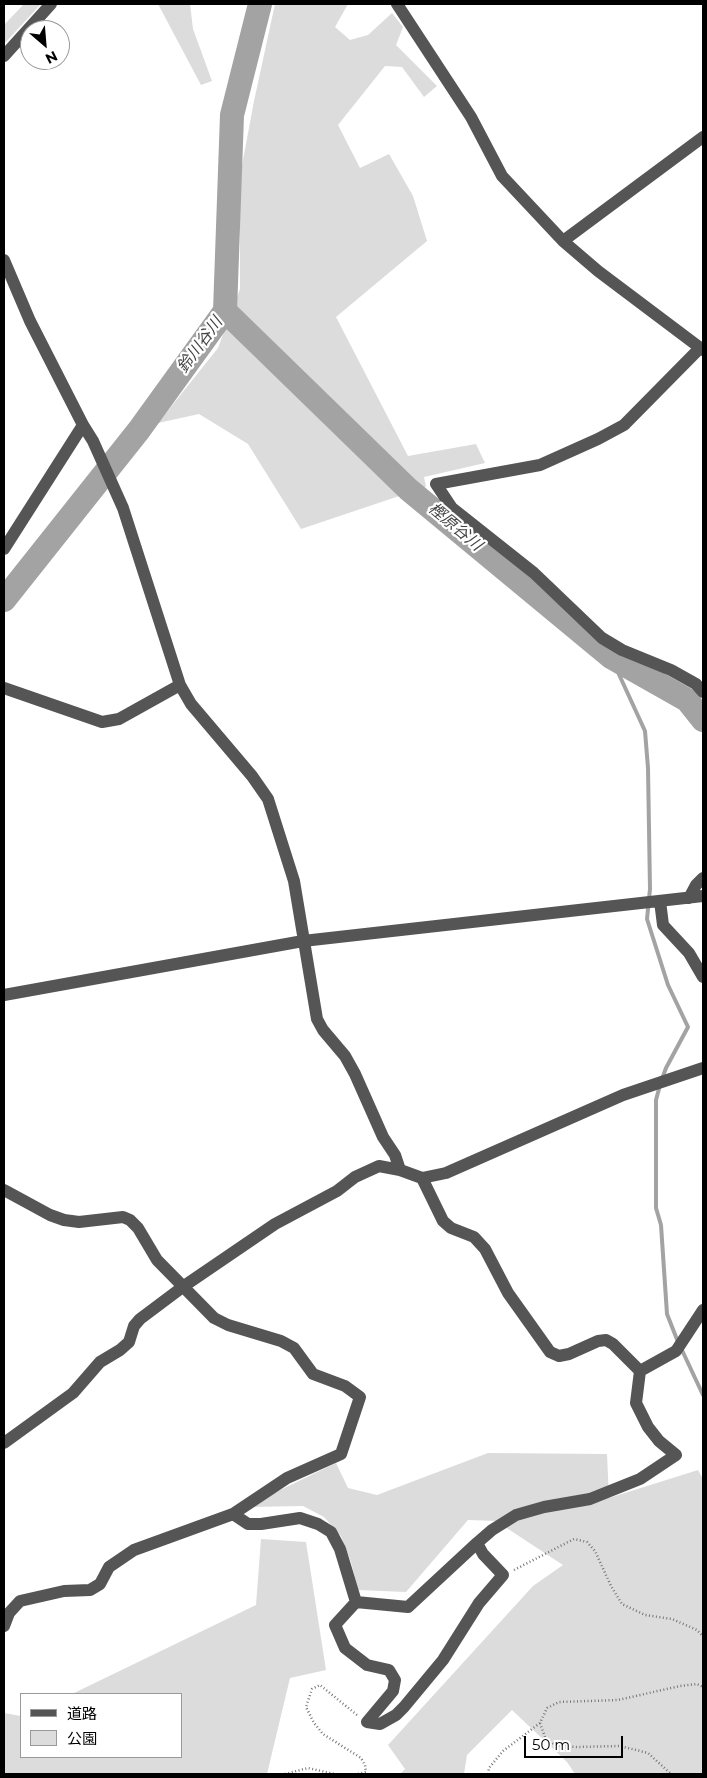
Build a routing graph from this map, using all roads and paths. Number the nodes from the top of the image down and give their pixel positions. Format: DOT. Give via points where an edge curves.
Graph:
graph roads {
  1 [pos="51,4"];
  2 [pos="398,4"];
  3 [pos="4,56"];
  4 [pos="703,137"];
  5 [pos="563,241"];
  6 [pos="4,260"];
  7 [pos="701,349"];
  8 [pos="83,425"];
  9 [pos="4,549"];
  10 [pos="180,685"];
  11 [pos="4,688"];
  12 [pos="703,692"];
  13 [pos="703,878"];
  14 [pos="703,896"];
  15 [pos="689,898"];
  16 [pos="653,902"];
  17 [pos="303,940"];
  18 [pos="703,977"];
  19 [pos="4,995"];
  20 [pos="703,1068"];
  21 [pos="400,1170"];
  22 [pos="422,1178"];
  23 [pos="4,1190"];
  24 [pos="184,1286"];
  25 [pos="703,1310"];
  26 [pos="640,1370"];
  27 [pos="4,1444"];
  28 [pos="233,1514"];
  29 [pos="477,1543"];
  30 [pos="503,1576"];
  31 [pos="356,1602"];
  32 [pos="4,1626"];
  33 [pos="703,1636"];
  34 [pos="703,1687"];
  35 [pos="366,1722"];
  36 [pos="540,1723"];
  37 [pos="285,1774"];
  38 [pos="335,1774"];
  39 [pos="358,1774"];
  40 [pos="488,1774"];
  41 [pos="671,1774"];
  1 -- 3 [label="street"];
  2 -- 5 [label="street" via="470,117 502,176"];
  4 -- 5 [label="street"];
  5 -- 7 [label="street"];
  6 -- 8 [label="street" via="30,321"];
  7 -- 12 [label="street" via="624,424 598,439 540,464 436,484 452,508 534,573 602,638 671,670 696,684"];
  8 -- 9 [label="street"];
  8 -- 10 [label="street" via="110,476 128,522"];
  10 -- 11 [label="street" via="119,719 102,722"];
  10 -- 17 [label="street" via="191,704 268,799 294,881"];
  13 -- 15 [label="street"];
  14 -- 15 [label="street"];
  15 -- 16 [label="street"];
  16 -- 17 [label="street"];
  16 -- 18 [label="street" via="663,925 688,953"];
  17 -- 19 [label="street"];
  17 -- 21 [label="street" via="317,1019 355,1074"];
  20 -- 22 [label="street" via="622,1095 446,1173"];
  21 -- 22 [label="street"];
  21 -- 24 [label="street" via="379,1166 355,1177 337,1191 275,1224"];
  22 -- 26 [label="street" via="443,1221 451,1228 474,1237 485,1249 508,1293 550,1352 559,1356 569,1354 606,1340"];
  23 -- 24 [label="street" via="64,1220 79,1222 123,1217 130,1220 156,1260"];
  24 -- 27 [label="street" via="140,1319 129,1342 100,1362 73,1393"];
  24 -- 28 [label="street" via="214,1318 228,1326 282,1341 294,1348 313,1374 345,1386 360,1398 341,1454 287,1478"];
  25 -- 26 [label="street" via="679,1346"];
  26 -- 29 [label="street" via="636,1403 648,1427 676,1455 640,1479 590,1499 516,1515"];
  28 -- 31 [label="street" via="248,1524 300,1518 331,1532 340,1549"];
  28 -- 32 [label="street" via="134,1550 109,1567 100,1584 90,1590 64,1591 20,1601 9,1613"];
  29 -- 30 [label="street"];
  29 -- 31 [label="street" via="408,1607"];
  30 -- 33 [label="path" via="574,1539 587,1542 595,1551 622,1604 645,1615 672,1619"];
  30 -- 35 [label="street" via="479,1603 443,1660 404,1707 380,1724"];
  31 -- 35 [label="street" via="335,1625 345,1648 366,1665 388,1670 395,1680 393,1691"];
  34 -- 36 [label="path" via="697,1684 680,1686 618,1700 559,1702 547,1708"];
  35 -- 39 [label="path" via="320,1685 312,1689 306,1707 314,1723 323,1734 361,1758 366,1772"];
  36 -- 40 [label="path" via="503,1751"];
  36 -- 41 [label="path" via="545,1737 556,1746 620,1746 648,1753"];
  37 -- 38 [label="path" via="308,1768"];
}
